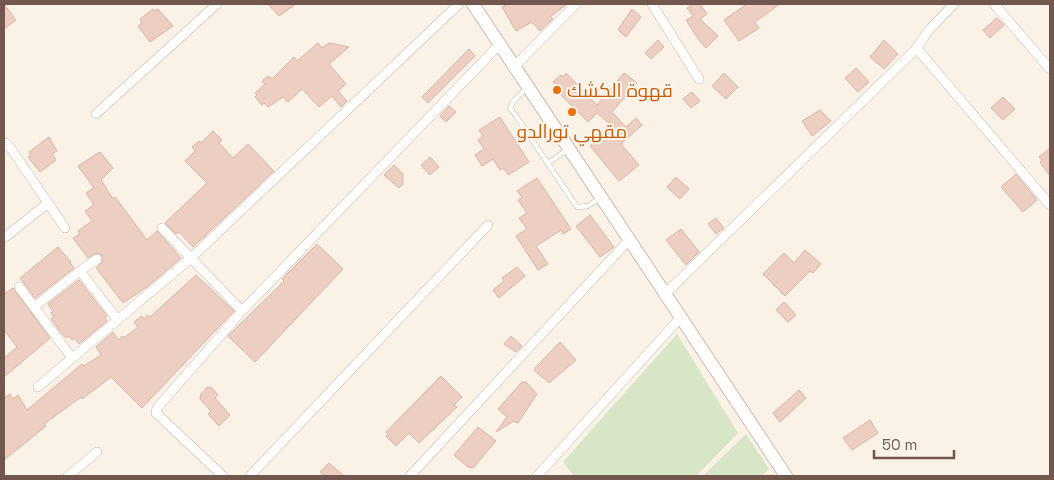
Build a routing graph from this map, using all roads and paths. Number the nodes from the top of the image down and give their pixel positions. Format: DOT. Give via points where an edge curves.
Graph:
graph roads {
  1 [pos="217,4"];
  2 [pos="459,4"];
  3 [pos="473,4"];
  4 [pos="576,4"];
  5 [pos="652,4"];
  6 [pos="954,4"];
  7 [pos="994,4"];
  8 [pos="500,44"];
  9 [pos="915,50"];
  10 [pos="514,67"];
  11 [pos="1050,68"];
  12 [pos="699,78"];
  13 [pos="527,87"];
  14 [pos="96,114"];
  15 [pos="4,144"];
  16 [pos="568,150"];
  17 [pos="548,163"];
  18 [pos="600,198"];
  19 [pos="48,203"];
  20 [pos="1050,205"];
  21 [pos="488,225"];
  22 [pos="64,228"];
  23 [pos="162,228"];
  24 [pos="4,238"];
  25 [pos="628,242"];
  26 [pos="191,258"];
  27 [pos="97,259"];
  28 [pos="80,271"];
  29 [pos="19,288"];
  30 [pos="664,295"];
  31 [pos="34,307"];
  32 [pos="242,311"];
  33 [pos="680,318"];
  34 [pos="118,320"];
  35 [pos="72,358"];
  36 [pos="38,387"];
  37 [pos="97,452"];
  38 [pos="782,474"];
  39 [pos="68,476"];
  40 [pos="222,476"];
  41 [pos="250,476"];
  42 [pos="410,476"];
  43 [pos="537,476"];
  1 -- 14 [label="street"];
  2 -- 26 [label="street"];
  3 -- 8 [label="main road"];
  4 -- 10 [label="street"];
  5 -- 12 [label="street"];
  6 -- 9 [label="street"];
  7 -- 11 [label="street"];
  8 -- 10 [label="main road"];
  8 -- 32 [label="street"];
  9 -- 20 [label="street"];
  9 -- 30 [label="street"];
  10 -- 13 [label="main road"];
  13 -- 16 [label="main road"];
  13 -- 17 [label="lane" via="510,108"];
  15 -- 19 [label="street" via="12,150"];
  16 -- 17 [label="lane"];
  16 -- 18 [label="main road"];
  17 -- 18 [label="lane" via="577,207 588,206"];
  18 -- 25 [label="main road"];
  19 -- 22 [label="street"];
  19 -- 24 [label="street"];
  21 -- 41 [label="street"];
  23 -- 26 [label="street"];
  25 -- 30 [label="main road"];
  25 -- 42 [label="street"];
  26 -- 32 [label="street"];
  26 -- 34 [label="street"];
  27 -- 28 [label="street"];
  28 -- 31 [label="street"];
  28 -- 34 [label="street"];
  29 -- 31 [label="street"];
  30 -- 33 [label="main road"];
  31 -- 35 [label="street"];
  32 -- 40 [label="street" via="156,410"];
  33 -- 38 [label="main road"];
  33 -- 43 [label="street"];
  34 -- 35 [label="street"];
  35 -- 36 [label="street"];
  37 -- 39 [label="street"];
}
